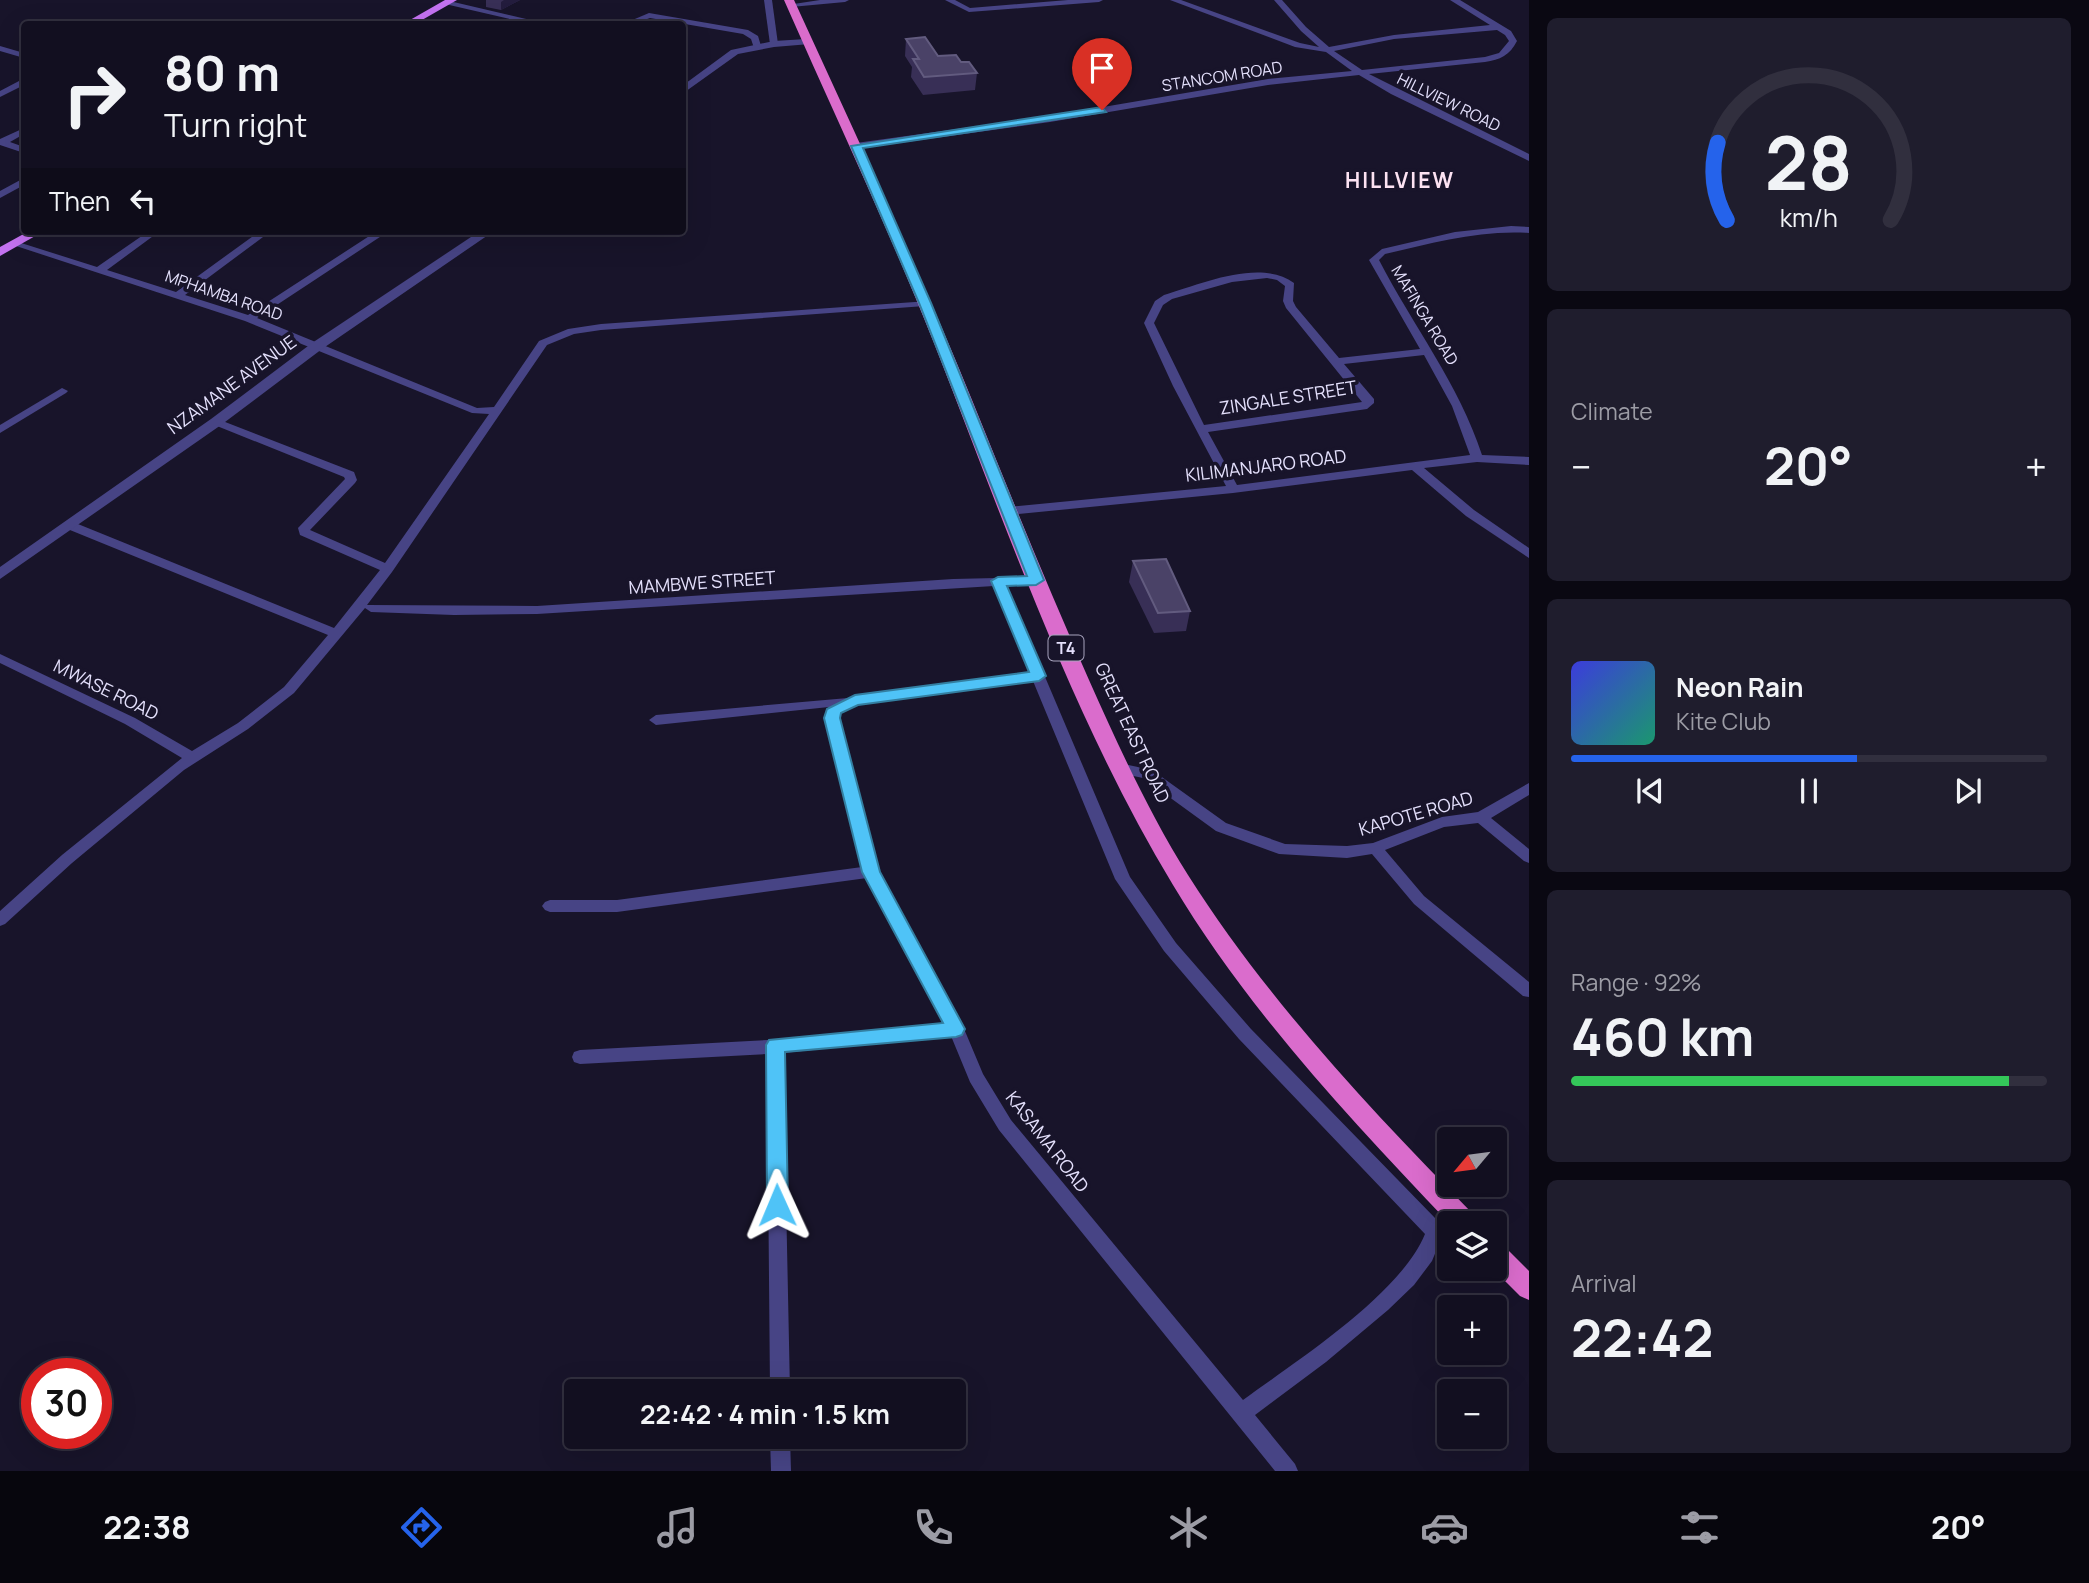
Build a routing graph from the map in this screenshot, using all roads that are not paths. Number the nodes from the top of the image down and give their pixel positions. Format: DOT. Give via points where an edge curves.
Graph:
graph roads {
  1 [pos="768,0"];
  2 [pos="845,0"];
  3 [pos="949,0"];
  4 [pos="1099,0"];
  5 [pos="1174,0"];
  6 [pos="1278,0"];
  7 [pos="1454,0"];
  8 [pos="450,1"];
  9 [pos="790,2"];
  10 [pos="413,21"];
  11 [pos="527,21"];
  12 [pos="634,21"];
  13 [pos="683,21"];
  14 [pos="686,22"];
  15 [pos="1499,27"];
  16 [pos="806,42"];
  17 [pos="775,44"];
  18 [pos="757,46"];
  19 [pos="1324,50"];
  20 [pos="3,51"];
  21 [pos="21,55"];
  22 [pos="1356,73"];
  23 [pos="21,84"];
  24 [pos="686,88"];
  25 [pos="0,94"];
  26 [pos="21,133"];
  27 [pos="1,143"];
  28 [pos="856,146"];
  29 [pos="21,149"];
  30 [pos="1529,158"];
  31 [pos="21,183"];
  32 [pos="0,195"];
  33 [pos="1529,230"];
  34 [pos="31,235"];
  35 [pos="149,235"];
  36 [pos="261,235"];
  37 [pos="378,235"];
  38 [pos="482,235"];
  39 [pos="15,244"];
  40 [pos="0,252"];
  41 [pos="100,270"];
  42 [pos="179,295"];
  43 [pos="925,303"];
  44 [pos="249,319"];
  45 [pos="317,346"];
  46 [pos="1426,352"];
  47 [pos="1338,361"];
  48 [pos="62,391"];
  49 [pos="497,410"];
  50 [pos="216,422"];
  51 [pos="1202,429"];
  52 [pos="0,430"];
  53 [pos="1477,458"];
  54 [pos="1529,461"];
  55 [pos="1413,465"];
  56 [pos="1234,489"];
  57 [pos="1008,511"];
  58 [pos="69,525"];
  59 [pos="1529,554"];
  60 [pos="388,569"];
  61 [pos="0,573"];
  62 [pos="1036,580"];
  63 [pos="998,581"];
  64 [pos="371,608"];
  65 [pos="338,634"];
  66 [pos="0,658"];
  67 [pos="1039,676"];
  68 [pos="855,700"];
  69 [pos="656,720"];
  70 [pos="193,758"];
  71 [pos="1119,768"];
  72 [pos="1529,788"];
  73 [pos="1481,817"];
  74 [pos="1375,848"];
  75 [pos="1529,857"];
  76 [pos="871,872"];
  77 [pos="550,906"];
  78 [pos="0,920"];
  79 [pos="1529,990"];
  80 [pos="956,1029"];
  81 [pos="775,1045"];
  82 [pos="580,1057"];
  83 [pos="1453,1211"];
  84 [pos="1507,1266"];
  85 [pos="1529,1288"];
  86 [pos="780,1379"];
  87 [pos="1242,1413"];
  88 [pos="780,1449"];
  89 [pos="781,1471"];
  90 [pos="1288,1471"];
  1 -- 17 [label="street"];
  2 -- 9 [label="street"];
  3 -- 4 [label="street" via="969,10"];
  5 -- 19 [label="street"];
  6 -- 19 [label="street"];
  7 -- 15 [label="street"];
  8 -- 10 [label="main road"];
  8 -- 11 [label="street"];
  9 -- 16 [label="highway, GREAT EAST ROAD / T4"];
  12 -- 13 [label="street" via="649,15"];
  14 -- 18 [label="street" via="745,32 755,38"];
  15 -- 19 [label="street" via="1394,37"];
  15 -- 22 [label="street, STANCOM ROAD" via="1513,41 1502,56"];
  16 -- 17 [label="street"];
  16 -- 28 [label="highway, GREAT EAST ROAD / T4"];
  17 -- 18 [label="street"];
  18 -- 24 [label="street" via="735,52"];
  19 -- 22 [label="street, HILLVIEW ROAD"];
  20 -- 21 [label="street"];
  22 -- 28 [label="street, STANCOM ROAD" via="1268,82"];
  22 -- 30 [label="street, HILLVIEW ROAD"];
  23 -- 25 [label="street"];
  26 -- 27 [label="street"];
  27 -- 29 [label="street"];
  28 -- 43 [label="highway, GREAT EAST ROAD / T4"];
  31 -- 32 [label="street"];
  33 -- 46 [label="street, MAFINGA ROAD" via="1491,229 1376,256 1381,275"];
  34 -- 39 [label="main road"];
  35 -- 41 [label="street"];
  36 -- 42 [label="street"];
  37 -- 44 [label="street"];
  38 -- 45 [label="street, NZAMANE AVENUE"];
  39 -- 40 [label="main road"];
  39 -- 41 [label="street, MPHAMBA ROAD"];
  41 -- 42 [label="street, MPHAMBA ROAD"];
  42 -- 44 [label="street, MPHAMBA ROAD"];
  43 -- 49 [label="street" via="572,331 543,343"];
  43 -- 57 [label="highway, GREAT EAST ROAD / T4"];
  44 -- 45 [label="street, MPHAMBA ROAD"];
  45 -- 49 [label="street, MPHAMBA ROAD" via="476,411"];
  45 -- 50 [label="street, NZAMANE AVENUE"];
  46 -- 47 [label="street"];
  46 -- 53 [label="street, MAFINGA ROAD" via="1469,426"];
  47 -- 51 [label="street, ZINGALE STREET" via="1368,399 1363,407"];
  47 -- 51 [label="street" via="1290,308 1287,281 1254,275 1168,297 1158,303 1149,323"];
  48 -- 52 [label="street"];
  49 -- 60 [label="street"];
  50 -- 58 [label="street, NZAMANE AVENUE"];
  50 -- 60 [label="street" via="350,475 351,480 304,532"];
  51 -- 56 [label="street"];
  53 -- 54 [label="street, KILIMANJARO ROAD"];
  53 -- 55 [label="street, KILIMANJARO ROAD"];
  55 -- 56 [label="street, KILIMANJARO ROAD"];
  55 -- 59 [label="street"];
  56 -- 57 [label="street, KILIMANJARO ROAD"];
  57 -- 62 [label="highway, GREAT EAST ROAD / T4"];
  58 -- 61 [label="street, NZAMANE AVENUE"];
  58 -- 65 [label="street"];
  60 -- 65 [label="street"];
  62 -- 63 [label="street, MAMBWE STREET"];
  62 -- 71 [label="highway, GREAT EAST ROAD / T4"];
  63 -- 64 [label="street, MAMBWE STREET" via="594,608 455,613"];
  63 -- 67 [label="street"];
  65 -- 70 [label="street" via="289,690"];
  66 -- 70 [label="street, MWASE ROAD" via="130,721"];
  67 -- 68 [label="street"];
  67 -- 87 [label="street" via="1123,879 1170,947 1245,1034 1434,1234 1421,1259 1377,1311"];
  68 -- 69 [label="street"];
  68 -- 76 [label="street, KASAMA ROAD" via="835,709 832,718"];
  70 -- 78 [label="street" via="67,859"];
  71 -- 74 [label="street, KAPOTE ROAD" via="1147,774 1221,827 1254,842 1284,850"];
  71 -- 83 [label="highway, GREAT EAST ROAD / T4" via="1182,883 1264,999 1349,1103"];
  72 -- 73 [label="street, KAPOTE ROAD"];
  73 -- 74 [label="street, KAPOTE ROAD" via="1443,822"];
  73 -- 75 [label="street"];
  74 -- 79 [label="street" via="1419,900"];
  76 -- 77 [label="street" via="617,906"];
  76 -- 80 [label="street, KASAMA ROAD"];
  80 -- 81 [label="street"];
  80 -- 87 [label="street, KASAMA ROAD" via="976,1077 1005,1125"];
  81 -- 82 [label="street"];
  81 -- 86 [label="street"];
  84 -- 85 [label="highway"];
  87 -- 90 [label="street, KASAMA ROAD"];
  88 -- 89 [label="street"];
}
